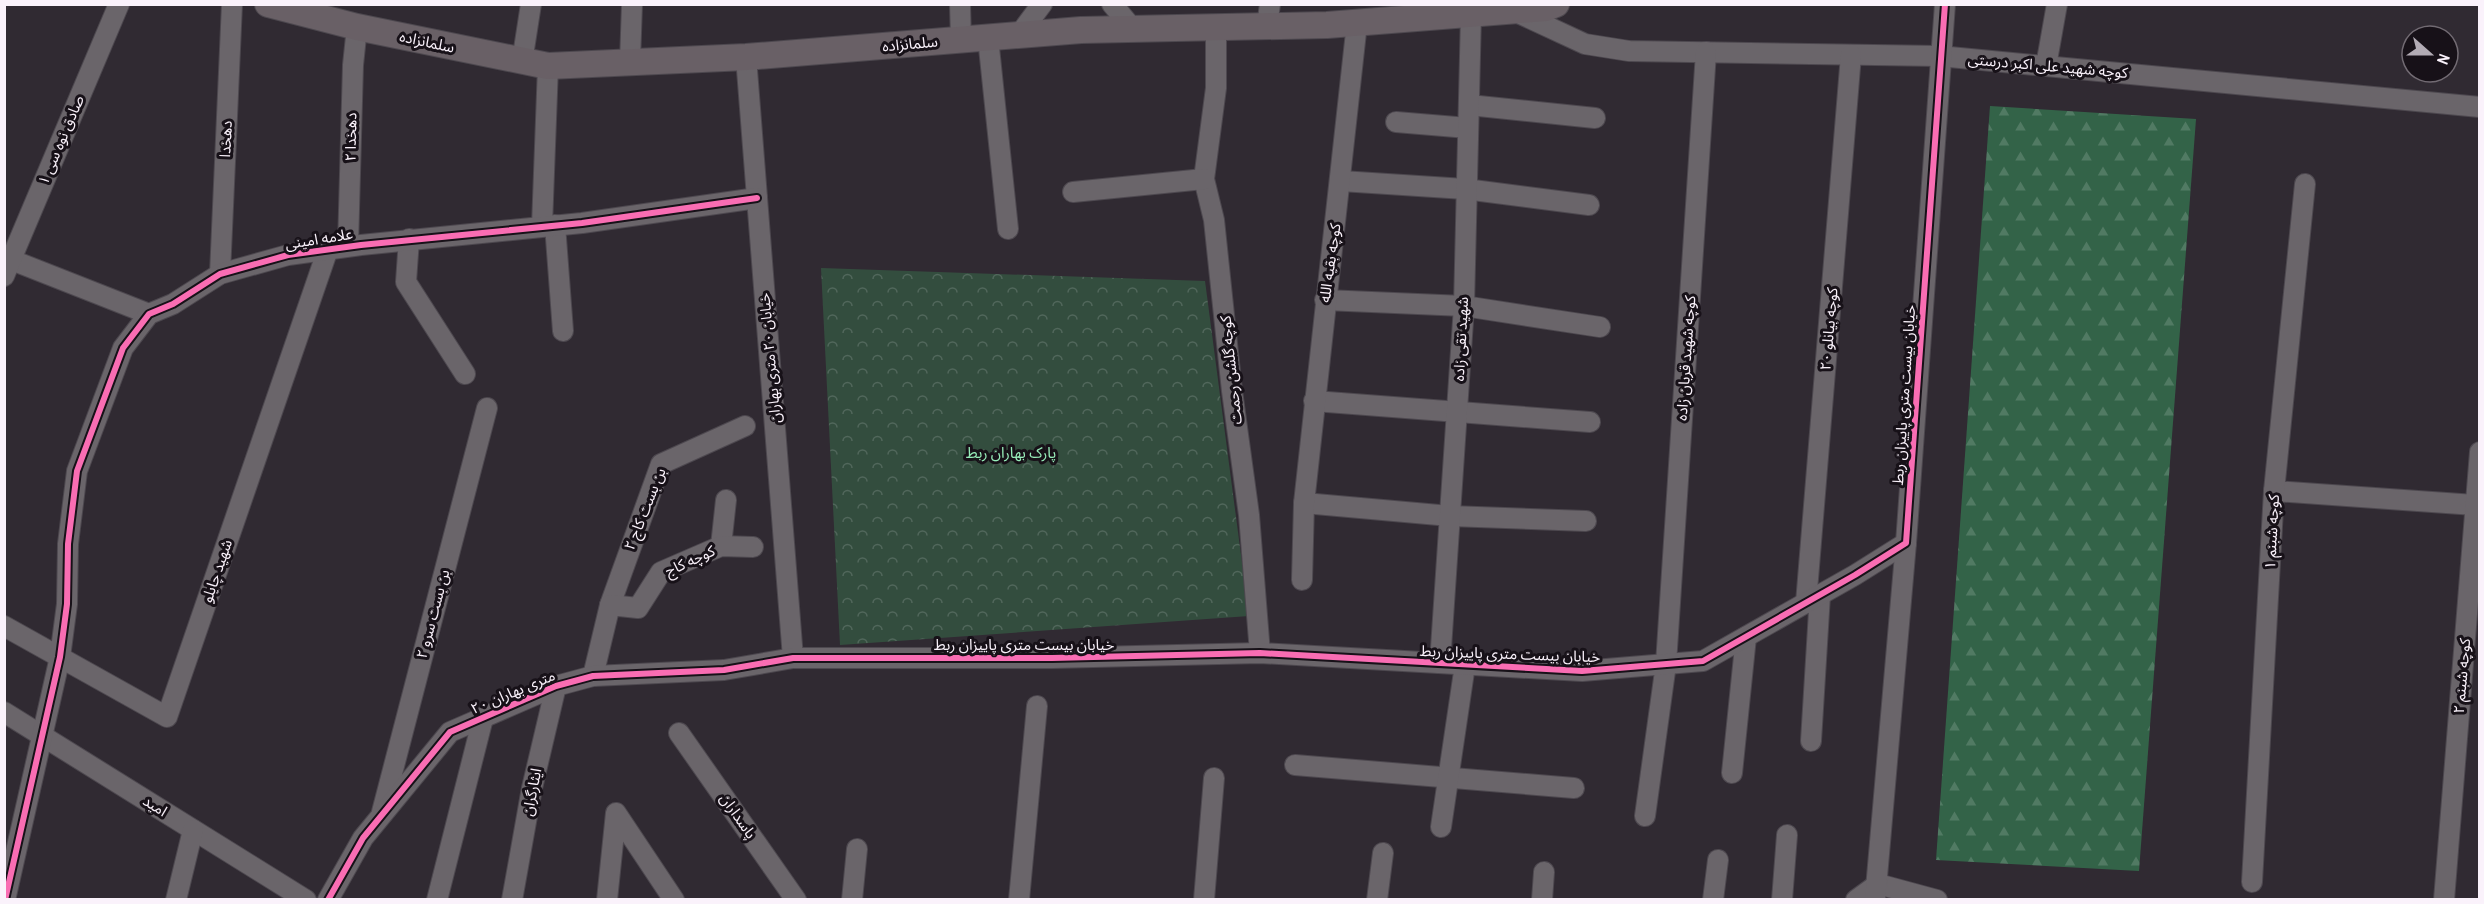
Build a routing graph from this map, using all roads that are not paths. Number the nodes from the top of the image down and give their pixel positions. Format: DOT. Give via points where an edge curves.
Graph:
graph roads {
  1 [pos="119,4"];
  2 [pos="232,4"];
  3 [pos="268,4"];
  4 [pos="531,4"];
  5 [pos="632,4"];
  6 [pos="960,4"];
  7 [pos="1042,4"];
  8 [pos="1112,4"];
  9 [pos="1556,4"];
  10 [pos="1945,4"];
  11 [pos="2057,4"];
  12 [pos="1493,11"];
  13 [pos="1268,15"];
  14 [pos="1357,23"];
  15 [pos="357,27"];
  16 [pos="1216,27"];
  17 [pos="1133,29"];
  18 [pos="1019,35"];
  19 [pos="988,38"];
  20 [pos="961,40"];
  21 [pos="1706,52"];
  22 [pos="1851,55"];
  23 [pos="1939,56"];
  24 [pos="746,57"];
  25 [pos="522,62"];
  26 [pos="630,62"];
  27 [pos="548,66"];
  28 [pos="2046,66"];
  29 [pos="1469,105"];
  30 [pos="2480,107"];
  31 [pos="1595,118"];
  32 [pos="1396,122"];
  33 [pos="1468,128"];
  34 [pos="1204,179"];
  35 [pos="1341,181"];
  36 [pos="2305,184"];
  37 [pos="1465,189"];
  38 [pos="1073,192"];
  39 [pos="757,198"];
  40 [pos="1589,205"];
  41 [pos="549,225"];
  42 [pos="1008,229"];
  43 [pos="409,239"];
  44 [pos="348,246"];
  45 [pos="328,249"];
  46 [pos="7,264"];
  47 [pos="220,274"];
  48 [pos="1325,300"];
  49 [pos="1464,306"];
  50 [pos="149,314"];
  51 [pos="1600,327"];
  52 [pos="563,331"];
  53 [pos="465,374"];
  54 [pos="1314,401"];
  55 [pos="487,408"];
  56 [pos="1457,414"];
  57 [pos="1590,422"];
  58 [pos="745,426"];
  59 [pos="2480,452"];
  60 [pos="2274,491"];
  61 [pos="726,500"];
  62 [pos="1304,503"];
  63 [pos="2475,505"];
  64 [pos="1450,516"];
  65 [pos="1586,521"];
  66 [pos="1906,543"];
  67 [pos="721,546"];
  68 [pos="753,547"];
  69 [pos="1302,580"];
  70 [pos="1813,599"];
  71 [pos="610,605"];
  72 [pos="4,626"];
  73 [pos="1746,637"];
  74 [pos="1260,653"];
  75 [pos="60,657"];
  76 [pos="794,658"];
  77 [pos="1440,663"];
  78 [pos="1666,664"];
  79 [pos="1465,665"];
  80 [pos="593,676"];
  81 [pos="556,686"];
  82 [pos="1037,706"];
  83 [pos="4,712"];
  84 [pos="483,718"];
  85 [pos="680,733"];
  86 [pos="41,735"];
  87 [pos="1811,741"];
  88 [pos="1295,765"];
  89 [pos="1732,772"];
  90 [pos="1449,776"];
  91 [pos="1214,778"];
  92 [pos="1574,788"];
  93 [pos="1645,816"];
  94 [pos="379,820"];
  95 [pos="1441,827"];
  96 [pos="194,830"];
  97 [pos="1787,835"];
  98 [pos="857,849"];
  99 [pos="1383,853"];
  100 [pos="1718,860"];
  101 [pos="1544,872"];
  102 [pos="2252,882"];
  103 [pos="1876,892"];
  104 [pos="5,900"];
  105 [pos="176,900"];
  106 [pos="306,900"];
  107 [pos="328,900"];
  108 [pos="437,900"];
  109 [pos="512,900"];
  110 [pos="607,900"];
  111 [pos="674,900"];
  112 [pos="796,900"];
  113 [pos="852,900"];
  114 [pos="1019,900"];
  115 [pos="1204,900"];
  116 [pos="1377,900"];
  117 [pos="1542,900"];
  118 [pos="1713,900"];
  119 [pos="1782,900"];
  120 [pos="1856,900"];
  121 [pos="1937,900"];
  122 [pos="2444,900"];
  1 -- 46 [label="street, صادق نوه سی ۱"];
  2 -- 47 [label="street, دهخدا"];
  3 -- 15 [label="main road, سلمانزاده"];
  4 -- 25 [label="street"];
  5 -- 26 [label="street"];
  6 -- 20 [label="street"];
  7 -- 18 [label="street"];
  8 -- 17 [label="street"];
  9 -- 12 [label="main road, سلمانزاده"];
  10 -- 23 [label="street, خیابان بیست متری پاییزان ربط"];
  11 -- 28 [label="street"];
  12 -- 14 [label="main road, سلمانزاده"];
  12 -- 21 [label="street, کوچه شهید علی اکبر درستی" via="1585,44 1629,51"];
  12 -- 29 [label="street, شهید تقی زاده"];
  13 -- 14 [label="main road, سلمانزاده"];
  13 -- 16 [label="main road, سلمانزاده"];
  14 -- 35 [label="street, کوچه بقیه الله"];
  15 -- 25 [label="main road, سلمانزاده"];
  15 -- 44 [label="street, دهخدا ۲" via="352,65"];
  16 -- 17 [label="main road, سلمانزاده"];
  16 -- 34 [label="street, کوچه گلشن رحمت" via="1216,88"];
  17 -- 18 [label="main road, سلمانزاده"];
  18 -- 19 [label="main road, سلمانزاده"];
  19 -- 20 [label="main road, سلمانزاده"];
  19 -- 42 [label="street"];
  20 -- 24 [label="main road, سلمانزاده"];
  21 -- 22 [label="street, کوچه شهید علی اکبر درستی"];
  21 -- 78 [label="street, کوچه شهید قربان زاده"];
  22 -- 23 [label="street, کوچه شهید علی اکبر درستی"];
  22 -- 70 [label="street, کوچه بیانلو ۲۰"];
  23 -- 28 [label="street, کوچه شهید علی اکبر درستی"];
  23 -- 66 [label="street, خیابان بیست متری پاییزان ربط"];
  24 -- 26 [label="main road, سلمانزاده"];
  24 -- 39 [label="street, خیابان ۲۰ متری بهاران"];
  25 -- 27 [label="main road, سلمانزاده"];
  26 -- 27 [label="main road, سلمانزاده"];
  27 -- 41 [label="street"];
  28 -- 30 [label="street, کوچه شهید علی اکبر درستی"];
  29 -- 31 [label="street"];
  29 -- 33 [label="street, شهید تقی زاده"];
  32 -- 33 [label="street"];
  33 -- 37 [label="street, شهید تقی زاده"];
  34 -- 38 [label="street"];
  34 -- 74 [label="street, کوچه گلشن رحمت" via="1214,220 1249,515"];
  35 -- 37 [label="street"];
  35 -- 48 [label="street, کوچه بقیه الله"];
  36 -- 60 [label="street, کوچه شبنم ۱"];
  37 -- 40 [label="street"];
  37 -- 49 [label="street, شهید تقی زاده"];
  39 -- 41 [label="street, علامه امینی"];
  39 -- 76 [label="street, خیابان ۲۰ متری بهاران"];
  41 -- 43 [label="street, علامه امینی"];
  41 -- 52 [label="street"];
  43 -- 44 [label="street, علامه امینی"];
  43 -- 53 [label="street" via="406,282"];
  44 -- 45 [label="street, علامه امینی"];
  45 -- 47 [label="street, علامه امینی" via="288,255"];
  45 -- 75 [label="street, شهید چایلو" via="167,717"];
  46 -- 50 [label="street"];
  47 -- 50 [label="street, علامه امینی" via="173,304"];
  48 -- 49 [label="street"];
  48 -- 54 [label="street, کوچه بقیه الله"];
  49 -- 51 [label="street"];
  49 -- 56 [label="street, شهید تقی زاده"];
  50 -- 75 [label="street, علامه امینی" via="123,348 77,471"];
  54 -- 56 [label="street"];
  54 -- 62 [label="street, کوچه بقیه الله"];
  55 -- 94 [label="street, بن بست سرو ۲"];
  56 -- 57 [label="street"];
  56 -- 64 [label="street, شهید تقی زاده"];
  58 -- 71 [label="street, بن بست کاج ۲" via="661,464"];
  59 -- 63 [label="street, کوچه شبنم ۲"];
  60 -- 63 [label="street"];
  60 -- 102 [label="street, کوچه شبنم ۱"];
  61 -- 67 [label="street"];
  62 -- 64 [label="street"];
  62 -- 69 [label="street, کوچه بقیه الله"];
  63 -- 122 [label="street, کوچه شبنم ۲"];
  64 -- 65 [label="street"];
  64 -- 77 [label="street, شهید تقی زاده"];
  66 -- 70 [label="street, خیابان بیست متری پاییزان ربط"];
  66 -- 103 [label="street"];
  67 -- 68 [label="street, کوچه کاج"];
  67 -- 71 [label="street, کوچه کاج" via="661,572 638,608"];
  70 -- 73 [label="street, خیابان بیست متری پاییزان ربط"];
  70 -- 87 [label="street, کوچه بیانلو ۲۰"];
  71 -- 80 [label="street"];
  72 -- 75 [label="street, شهید چایلو"];
  73 -- 78 [label="street, خیابان بیست متری پاییزان ربط" via="1702,661"];
  73 -- 89 [label="street"];
  74 -- 76 [label="street, خیابان بیست متری پاییزان ربط"];
  74 -- 77 [label="street, خیابان بیست متری پاییزان ربط"];
  75 -- 86 [label="street, علامه امینی"];
  76 -- 80 [label="street, ۲۰ متری بهاران" via="724,670"];
  77 -- 79 [label="street, خیابان بیست متری پاییزان ربط"];
  78 -- 79 [label="street, خیابان بیست متری پاییزان ربط" via="1582,671"];
  78 -- 93 [label="street, کوچه شهید قربان زاده"];
  79 -- 90 [label="street"];
  80 -- 81 [label="street, ۲۰ متری بهاران"];
  81 -- 84 [label="street, ۲۰ متری بهاران"];
  81 -- 109 [label="street, ایثارگران"];
  82 -- 114 [label="street"];
  83 -- 86 [label="street, امید"];
  84 -- 94 [label="street, ۲۰ متری بهاران" via="450,732"];
  84 -- 108 [label="street"];
  85 -- 112 [label="street, پاسداران"];
  86 -- 96 [label="street, امید"];
  86 -- 104 [label="street, علامه امینی"];
  88 -- 90 [label="street"];
  90 -- 92 [label="street"];
  90 -- 95 [label="street"];
  91 -- 115 [label="street"];
  94 -- 107 [label="street, ۲۰ متری بهاران" via="363,838"];
  96 -- 105 [label="street"];
  96 -- 106 [label="street, امید"];
  97 -- 119 [label="street"];
  98 -- 113 [label="street"];
  99 -- 116 [label="street"];
  100 -- 118 [label="street"];
  101 -- 117 [label="street"];
  103 -- 120 [label="street"];
  103 -- 121 [label="street"];
  110 -- 111 [label="street" via="616,813"];
}
